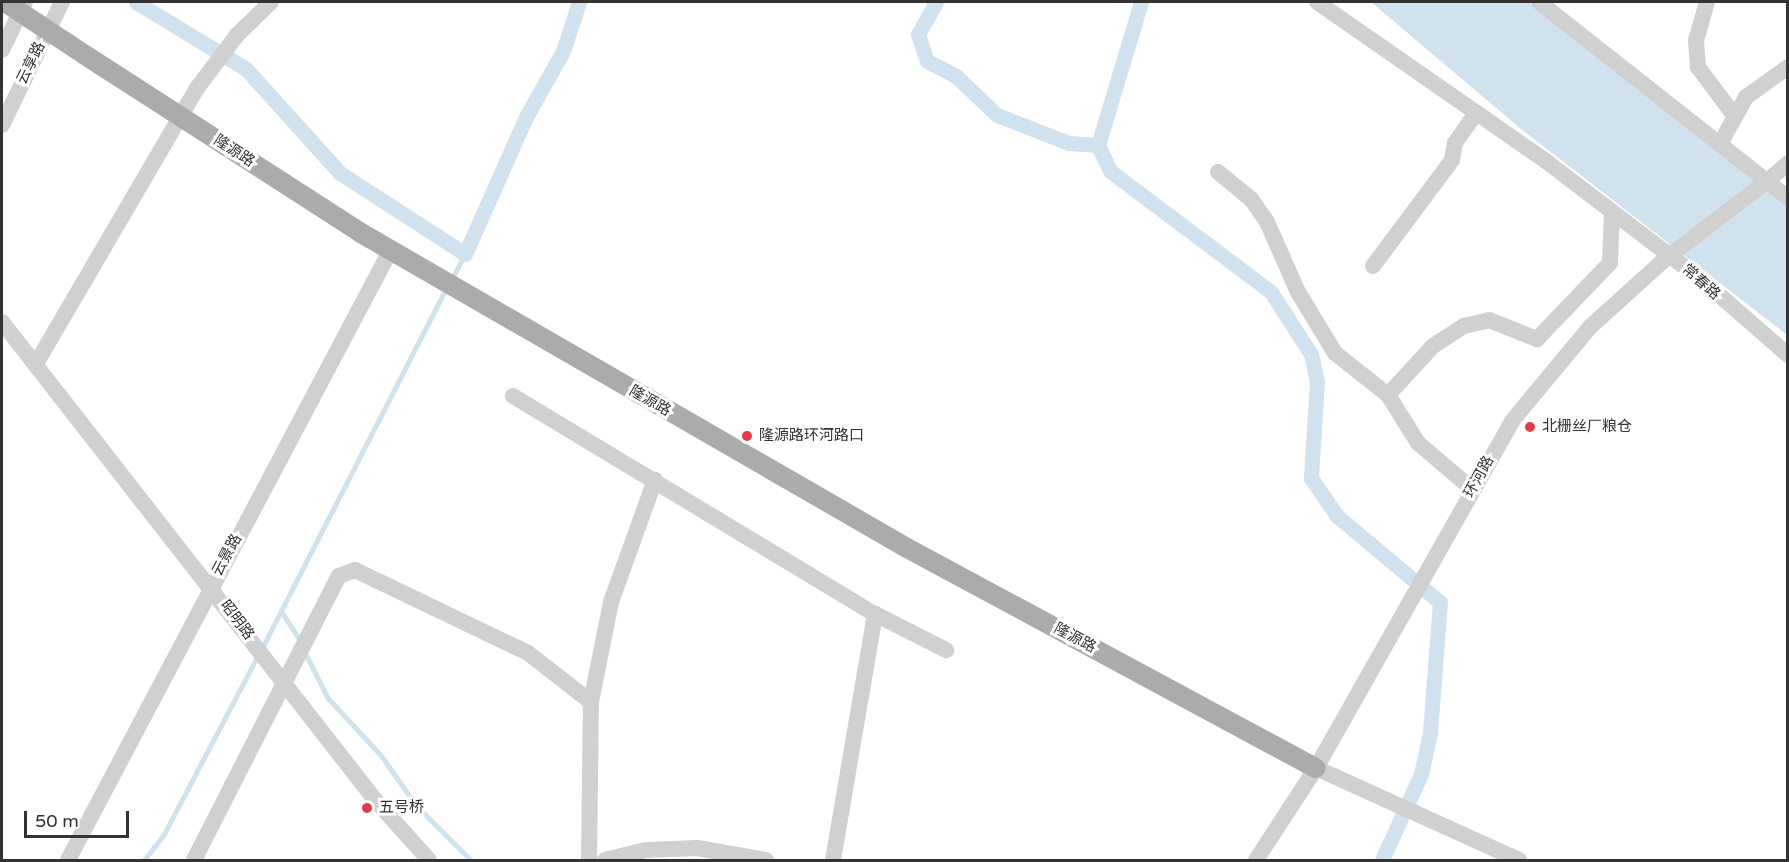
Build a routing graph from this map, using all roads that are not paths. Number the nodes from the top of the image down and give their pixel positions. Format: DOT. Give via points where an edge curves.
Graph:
graph roads {
  1 [pos="62,2"];
  2 [pos="271,2"];
  3 [pos="1317,2"];
  4 [pos="1539,2"];
  5 [pos="1707,2"];
  6 [pos="17,4"];
  7 [pos="49,27"];
  8 [pos="2,50"];
  9 [pos="1788,67"];
  10 [pos="1476,113"];
  11 [pos="1733,114"];
  12 [pos="2,125"];
  13 [pos="1720,144"];
  14 [pos="1788,163"];
  15 [pos="1218,172"];
  16 [pos="1788,198"];
  17 [pos="1612,212"];
  18 [pos="390,251"];
  19 [pos="1373,266"];
  20 [pos="2,322"];
  21 [pos="1788,355"];
  22 [pos="37,362"];
  23 [pos="1388,395"];
  24 [pos="513,396"];
  25 [pos="655,480"];
  26 [pos="1472,489"];
  27 [pos="211,586"];
  28 [pos="875,614"];
  29 [pos="946,650"];
  30 [pos="285,685"];
  31 [pos="591,702"];
  32 [pos="1316,768"];
  33 [pos="68,861"];
  34 [pos="194,861"];
  35 [pos="429,861"];
  36 [pos="589,861"];
  37 [pos="605,861"];
  38 [pos="765,861"];
  39 [pos="833,861"];
  40 [pos="1256,861"];
  41 [pos="1519,861"];
  1 -- 7 [label="street, 云享路"];
  2 -- 22 [label="street" via="237,35 208,73"];
  3 -- 10 [label="street, 常春路"];
  4 -- 13 [label="street"];
  5 -- 11 [label="street" via="1696,40 1698,67"];
  6 -- 7 [label="main road, 隆源路"];
  6 -- 8 [label="street"];
  7 -- 12 [label="street, 云享路"];
  7 -- 18 [label="main road, 隆源路, bridge" via="85,55"];
  9 -- 11 [label="street" via="1746,97"];
  10 -- 17 [label="street, 常春路"];
  10 -- 19 [label="street" via="1455,143 1452,160"];
  11 -- 13 [label="street"];
  13 -- 16 [label="street"];
  14 -- 26 [label="street, 环河路, bridge" via="1663,261 1561,357 1512,421"];
  15 -- 23 [label="street" via="1251,199 1267,222 1298,292 1335,353"];
  17 -- 21 [label="street, 常春路"];
  17 -- 23 [label="street" via="1610,263 1537,339 1489,320 1464,326 1433,346"];
  18 -- 27 [label="street, 云景路"];
  18 -- 32 [label="main road, 隆源路" via="907,548"];
  20 -- 27 [label="street, 昭明路"];
  23 -- 26 [label="street" via="1418,443"];
  24 -- 25 [label="street"];
  25 -- 28 [label="street"];
  25 -- 31 [label="street" via="611,602"];
  26 -- 32 [label="street, 环河路"];
  27 -- 30 [label="street, 昭明路"];
  27 -- 33 [label="street, 云景路"];
  28 -- 29 [label="street"];
  28 -- 39 [label="street"];
  30 -- 31 [label="street" via="339,576 355,570 528,653"];
  30 -- 34 [label="street"];
  30 -- 35 [label="street, 昭明路"];
  31 -- 36 [label="street"];
  32 -- 40 [label="street, 环河路"];
  32 -- 41 [label="street"];
  37 -- 38 [label="street" via="646,850 697,848"];
}
